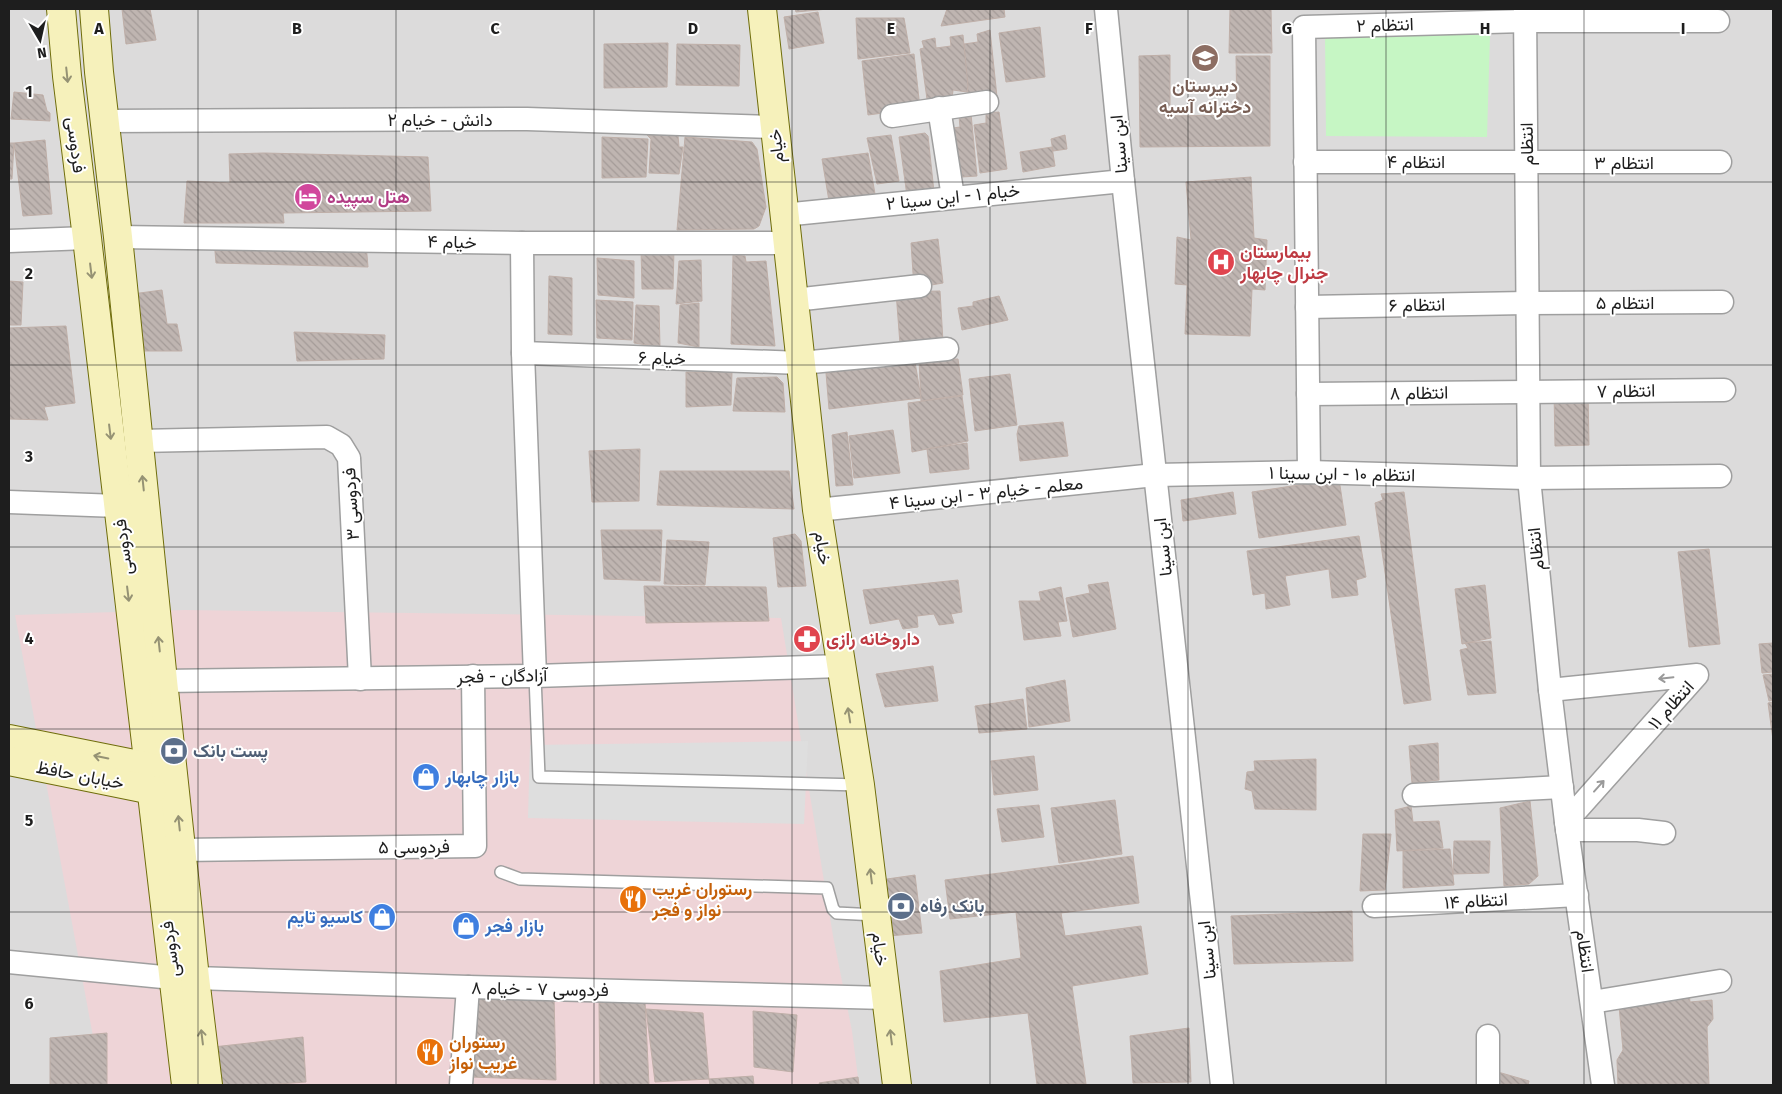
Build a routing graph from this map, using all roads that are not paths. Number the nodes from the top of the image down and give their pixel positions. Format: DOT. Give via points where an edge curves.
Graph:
graph roads {
  1 [pos="62,9"];
  2 [pos="94,9"];
  3 [pos="762,9"];
  4 [pos="1106,9"];
  5 [pos="1525,15"];
  6 [pos="1718,21"];
  7 [pos="987,102"];
  8 [pos="939,108"];
  9 [pos="892,116"];
  10 [pos="105,121"];
  11 [pos="775,127"];
  12 [pos="1305,162"];
  13 [pos="1720,162"];
  14 [pos="1528,163"];
  15 [pos="1123,181"];
  16 [pos="953,197"];
  17 [pos="784,214"];
  18 [pos="118,237"];
  19 [pos="87,238"];
  20 [pos="9,241"];
  21 [pos="522,242"];
  22 [pos="787,243"];
  23 [pos="920,286"];
  24 [pos="794,300"];
  25 [pos="1722,302"];
  26 [pos="1528,303"];
  27 [pos="1307,308"];
  28 [pos="947,349"];
  29 [pos="524,353"];
  30 [pos="801,363"];
  31 [pos="1724,390"];
  32 [pos="1529,392"];
  33 [pos="1308,394"];
  34 [pos="139,441"];
  35 [pos="1309,472"];
  36 [pos="1155,476"];
  37 [pos="1720,476"];
  38 [pos="1529,478"];
  39 [pos="9,502"];
  40 [pos="118,506"];
  41 [pos="817,510"];
  42 [pos="842,666"];
  43 [pos="473,676"];
  44 [pos="535,676"];
  45 [pos="360,679"];
  46 [pos="163,681"];
  47 [pos="1550,690"];
  48 [pos="9,739"];
  49 [pos="9,761"];
  50 [pos="150,778"];
  51 [pos="860,785"];
  52 [pos="1562,787"];
  53 [pos="1414,795"];
  54 [pos="1567,826"];
  55 [pos="1664,833"];
  56 [pos="182,850"];
  57 [pos="502,872"];
  58 [pos="1577,895"];
  59 [pos="1374,906"];
  60 [pos="876,915"];
  61 [pos="9,962"];
  62 [pos="184,978"];
  63 [pos="1720,981"];
  64 [pos="468,987"];
  65 [pos="886,998"];
  66 [pos="1592,1002"];
  67 [pos="1488,1036"];
  68 [pos="186,1085"];
  69 [pos="208,1085"];
  70 [pos="461,1085"];
  71 [pos="897,1085"];
  72 [pos="1222,1085"];
  73 [pos="1488,1085"];
  74 [pos="1603,1085"];
  1 -- 19 [label="street, فردوسی, one-way"];
  2 -- 10 [label="street, فردوسی"];
  3 -- 11 [label="street, خیام"];
  4 -- 15 [label="street, ابن سینا"];
  5 -- 6 [label="street, انتظام ۲"];
  5 -- 12 [label="street, انتظام ۲" via="1304,27"];
  5 -- 14 [label="street, انتظام"];
  7 -- 8 [label="street"];
  8 -- 9 [label="street"];
  8 -- 16 [label="street"];
  10 -- 11 [label="street, دانش - خیام ۲" via="527,119"];
  10 -- 18 [label="street, فردوسی"];
  11 -- 17 [label="street, خیام"];
  12 -- 14 [label="street, انتظام ۴"];
  12 -- 27 [label="street"];
  13 -- 14 [label="street, انتظام ۳"];
  14 -- 26 [label="street, انتظام"];
  15 -- 16 [label="street, خیام ۱ - این سینا ۲"];
  15 -- 36 [label="street, ابن سینا"];
  16 -- 17 [label="street, خیام ۱ - این سینا ۲"];
  17 -- 22 [label="street, خیام"];
  18 -- 21 [label="street, خیام ۴"];
  18 -- 34 [label="street, فردوسی"];
  19 -- 20 [label="street"];
  19 -- 40 [label="street, فردوسی, one-way"];
  21 -- 22 [label="street, خیام ۴"];
  21 -- 29 [label="street"];
  22 -- 24 [label="street, خیام"];
  23 -- 24 [label="street"];
  24 -- 30 [label="street, خیام"];
  25 -- 26 [label="street, انتظام ۵"];
  26 -- 27 [label="street, انتظام ۶"];
  26 -- 32 [label="street, انتظام"];
  27 -- 33 [label="street"];
  28 -- 30 [label="street, خیام ۶"];
  29 -- 30 [label="street, خیام ۶"];
  29 -- 44 [label="street"];
  30 -- 41 [label="street, خیام"];
  31 -- 32 [label="street, انتظام ۷"];
  32 -- 33 [label="street, انتظام ۸"];
  32 -- 38 [label="street, انتظام"];
  33 -- 35 [label="street"];
  34 -- 45 [label="street, فردوسی ۳" via="327,437 341,445 349,458"];
  46 -- 34 [label="street, فردوسی, one-way"];
  35 -- 36 [label="street, انتظام ۱۰ - ابن سینا ۱"];
  35 -- 38 [label="street, انتظام ۱۰ - ابن سینا ۱"];
  36 -- 41 [label="street, معلم - خیام ۳ - ابن سینا ۴"];
  36 -- 72 [label="street, ابن سینا"];
  37 -- 38 [label="street, انتظام ۱۰ - ابن سینا ۱"];
  38 -- 47 [label="street, انتظام"];
  39 -- 40 [label="street"];
  40 -- 50 [label="street, فردوسی, one-way"];
  41 -- 42 [label="street, خیام"];
  42 -- 44 [label="street, آزادگان - فجر"];
  51 -- 42 [label="street, خیام, one-way"];
  43 -- 44 [label="street, آزادگان - فجر"];
  43 -- 45 [label="street, آزادگان - فجر"];
  43 -- 56 [label="street, فردوسی ۵" via="475,846"];
  44 -- 51 [label="lane" via="539,777"];
  45 -- 46 [label="street, آزادگان - فجر"];
  56 -- 46 [label="street, فردوسی, one-way"];
  47 -- 52 [label="street, انتظام"];
  54 -- 47 [label="street, انتظام ۱۱, one-way" via="1698,675"];
  50 -- 48 [label="street, خیابان حافظ, one-way"];
  49 -- 50 [label="street, خیابان حافظ"];
  50 -- 62 [label="street, فردوسی"];
  60 -- 51 [label="street, خیام, one-way"];
  52 -- 53 [label="street"];
  52 -- 54 [label="street, انتظام"];
  54 -- 55 [label="street"];
  54 -- 58 [label="street, انتظام"];
  56 -- 62 [label="street, فردوسی"];
  57 -- 60 [label="lane" via="529,880 827,888 837,913"];
  58 -- 59 [label="street, انتظام ۱۴"];
  58 -- 66 [label="street, انتظام"];
  60 -- 65 [label="street, خیام"];
  61 -- 62 [label="street, فردوسی ۷ - خیام ۸"];
  62 -- 64 [label="street, فردوسی ۷ - خیام ۸"];
  62 -- 68 [label="street, فردوسی"];
  69 -- 62 [label="street, فردوسی, one-way"];
  63 -- 66 [label="street"];
  64 -- 65 [label="street, فردوسی ۷ - خیام ۸"];
  64 -- 70 [label="street"];
  71 -- 65 [label="street, خیام, one-way"];
  66 -- 74 [label="street, انتظام"];
  67 -- 73 [label="street"];
}
